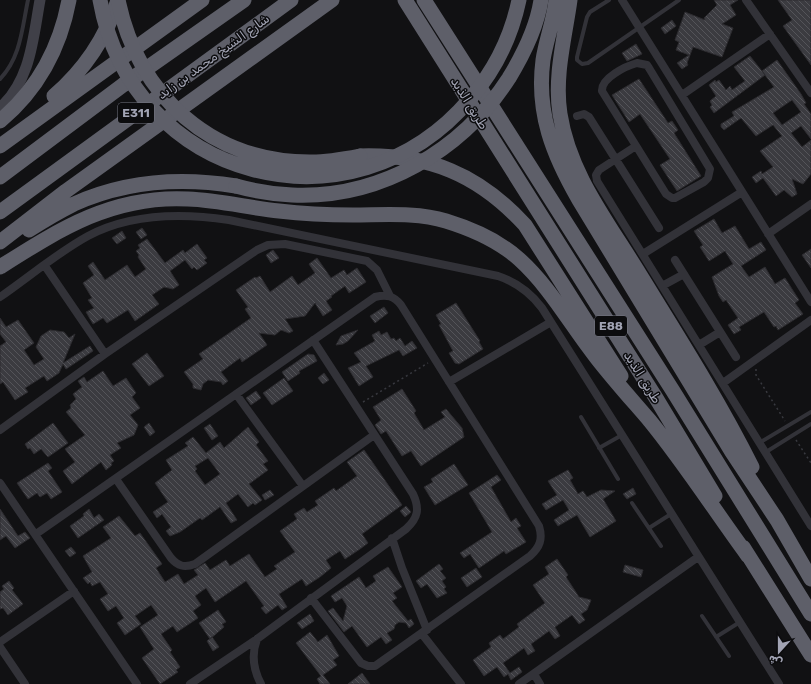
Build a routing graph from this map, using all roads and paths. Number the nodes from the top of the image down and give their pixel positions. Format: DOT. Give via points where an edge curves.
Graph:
graph roads {
  1 [pos="28,0"];
  2 [pos="40,0"];
  3 [pos="69,0"];
  4 [pos="100,0"];
  5 [pos="118,0"];
  6 [pos="202,0"];
  7 [pos="244,0"];
  8 [pos="291,0"];
  9 [pos="332,0"];
  10 [pos="405,0"];
  11 [pos="424,0"];
  12 [pos="518,0"];
  13 [pos="541,0"];
  14 [pos="556,0"];
  15 [pos="570,0"];
  16 [pos="609,0"];
  17 [pos="622,0"];
  18 [pos="679,0"];
  19 [pos="746,0"];
  20 [pos="640,28"];
  21 [pos="770,34"];
  22 [pos="0,79"];
  23 [pos="811,93"];
  24 [pos="682,95"];
  25 [pos="0,108"];
  26 [pos="577,116"];
  27 [pos="0,121"];
  28 [pos="0,140"];
  29 [pos="0,146"];
  30 [pos="636,146"];
  31 [pos="616,159"];
  32 [pos="0,176"];
  33 [pos="742,192"];
  34 [pos="811,204"];
  35 [pos="0,212"];
  36 [pos="659,228"];
  37 [pos="768,234"];
  38 [pos="0,242"];
  39 [pos="0,246"];
  40 [pos="643,254"];
  41 [pos="675,260"];
  42 [pos="45,266"];
  43 [pos="0,267"];
  44 [pos="684,274"];
  45 [pos="662,286"];
  46 [pos="390,296"];
  47 [pos="0,297"];
  48 [pos="811,302"];
  49 [pos="811,320"];
  50 [pos="551,322"];
  51 [pos="720,332"];
  52 [pos="313,340"];
  53 [pos="699,346"];
  54 [pos="105,354"];
  55 [pos="736,357"];
  56 [pos="435,360"];
  57 [pos="756,375"];
  58 [pos="449,382"];
  59 [pos="723,382"];
  60 [pos="236,394"];
  61 [pos="356,406"];
  62 [pos="811,412"];
  63 [pos="581,417"];
  64 [pos="650,422"];
  65 [pos="811,424"];
  66 [pos="788,426"];
  67 [pos="0,430"];
  68 [pos="623,434"];
  69 [pos="374,435"];
  70 [pos="793,435"];
  71 [pos="759,443"];
  72 [pos="599,448"];
  73 [pos="765,453"];
  74 [pos="811,463"];
  75 [pos="116,479"];
  76 [pos="618,479"];
  77 [pos="0,483"];
  78 [pos="303,486"];
  79 [pos="632,502"];
  80 [pos="672,513"];
  81 [pos="777,520"];
  82 [pos="811,526"];
  83 [pos="649,528"];
  84 [pos="36,534"];
  85 [pos="392,538"];
  86 [pos="661,546"];
  87 [pos="748,556"];
  88 [pos="698,557"];
  89 [pos="811,578"];
  90 [pos="74,591"];
  91 [pos="311,598"];
  92 [pos="811,614"];
  93 [pos="702,616"];
  94 [pos="740,622"];
  95 [pos="425,632"];
  96 [pos="716,637"];
  97 [pos="257,639"];
  98 [pos="0,642"];
  99 [pos="0,647"];
  100 [pos="811,655"];
  101 [pos="729,656"];
  102 [pos="534,674"];
  103 [pos="25,684"];
  104 [pos="137,684"];
  105 [pos="190,684"];
  106 [pos="260,684"];
  107 [pos="461,684"];
  108 [pos="518,684"];
  109 [pos="540,684"];
  110 [pos="779,684"];
  1 -- 22 [label="lane" via="18,50"];
  2 -- 25 [label="street" via="26,70 15,90"];
  3 -- 27 [label="highway" via="58,43 47,64 34,85"];
  4 -- 12 [label="highway, bridge" via="112,45 125,72 140,96 160,118 201,149 244,168 290,177 352,172 382,164 410,150 442,128 459,112 492,71 515,19"];
  5 -- 28 [label="highway" via="106,31 80,72 55,96"];
  5 -- 64 [label="highway, bridge" via="128,39 147,74 172,106 202,131 220,141 242,151 289,161 313,162 384,155 407,157 437,165 472,180 492,193 525,225"];
  6 -- 29 [label="highway"];
  7 -- 32 [label="highway, E311"];
  8 -- 35 [label="highway, شارع الشيخ محمد بن زايد / E311"];
  9 -- 38 [label="highway" via="72,186"];
  10 -- 87 [label="highway, طريق الذيد / E88" via="656,398"];
  11 -- 92 [label="highway, طريق الذيد / E88" via="674,391"];
  13 -- 39 [label="highway, bridge" via="531,35 517,65 499,92 478,118 454,140 406,172 379,183 336,192 293,195 264,193 208,182 181,181 126,187 74,205"];
  14 -- 81 [label="highway" via="542,78 544,111 556,158 732,452"];
  15 -- 81 [label="highway" via="558,92 561,120 570,154 589,191 720,406"];
  16 -- 20 [label="lane" via="590,12 587,17 577,57 579,63 588,63"];
  17 -- 20 [label="street"];
  18 -- 20 [label="lane"];
  19 -- 21 [label="street"];
  20 -- 24 [label="street"];
  21 -- 23 [label="street"];
  21 -- 24 [label="street"];
  24 -- 33 [label="street"];
  26 -- 31 [label="street" via="588,115"];
  30 -- 30 [label="street" via="602,87 606,80 632,64 642,63 649,68 708,164 710,174 704,182 679,197 672,198 666,194"];
  30 -- 31 [label="street"];
  31 -- 36 [label="street"];
  31 -- 40 [label="street" via="599,170 596,178"];
  33 -- 37 [label="street"];
  33 -- 40 [label="street"];
  34 -- 37 [label="street"];
  37 -- 48 [label="street"];
  40 -- 45 [label="street"];
  41 -- 44 [label="street"];
  42 -- 47 [label="street"];
  42 -- 50 [label="street" via="89,236 112,226 147,218 200,216 508,279 527,291"];
  42 -- 54 [label="street"];
  43 -- 64 [label="highway" via="71,224 98,212 156,200 185,198 314,214 415,216 443,220 493,240 517,258 554,298 596,357"];
  44 -- 45 [label="street"];
  44 -- 51 [label="street"];
  45 -- 53 [label="street"];
  46 -- 52 [label="street" via="375,296"];
  46 -- 54 [label="street" via="377,270 367,262 285,244 274,244 257,250"];
  46 -- 56 [label="street" via="397,299"];
  49 -- 59 [label="street"];
  50 -- 58 [label="street"];
  50 -- 68 [label="street"];
  51 -- 53 [label="street"];
  51 -- 55 [label="street"];
  52 -- 60 [label="street"];
  52 -- 61 [label="street"];
  53 -- 59 [label="street"];
  54 -- 67 [label="street"];
  56 -- 58 [label="street"];
  56 -- 61 [label="path"];
  57 -- 66 [label="path"];
  58 -- 95 [label="street" via="542,534 539,546 530,556"];
  59 -- 71 [label="street"];
  60 -- 75 [label="street"];
  60 -- 78 [label="street"];
  61 -- 69 [label="street"];
  62 -- 66 [label="lane"];
  63 -- 72 [label="lane"];
  64 -- 87 [label="highway"];
  65 -- 70 [label="lane"];
  66 -- 71 [label="lane"];
  68 -- 72 [label="lane"];
  68 -- 80 [label="street"];
  69 -- 78 [label="street"];
  69 -- 85 [label="street" via="417,503 414,523"];
  70 -- 73 [label="lane"];
  70 -- 74 [label="path"];
  71 -- 73 [label="street"];
  72 -- 76 [label="lane"];
  73 -- 82 [label="street"];
  75 -- 78 [label="street" via="175,563 188,566"];
  75 -- 84 [label="street"];
  77 -- 84 [label="street"];
  79 -- 83 [label="lane"];
  80 -- 83 [label="lane"];
  80 -- 88 [label="street"];
  81 -- 89 [label="highway"];
  83 -- 86 [label="lane"];
  84 -- 90 [label="street"];
  85 -- 91 [label="street"];
  85 -- 95 [label="street"];
  87 -- 100 [label="highway, طريق الذيد / E88"];
  88 -- 94 [label="street"];
  88 -- 102 [label="street"];
  90 -- 98 [label="street"];
  90 -- 104 [label="street"];
  91 -- 95 [label="street" via="356,657 368,666 381,663"];
  91 -- 97 [label="street"];
  93 -- 96 [label="lane"];
  94 -- 96 [label="lane"];
  94 -- 110 [label="street"];
  95 -- 107 [label="street"];
  96 -- 101 [label="lane"];
  97 -- 105 [label="street"];
  97 -- 106 [label="street" via="253,663"];
  99 -- 103 [label="street"];
  102 -- 108 [label="street"];
  102 -- 109 [label="street"];
}
